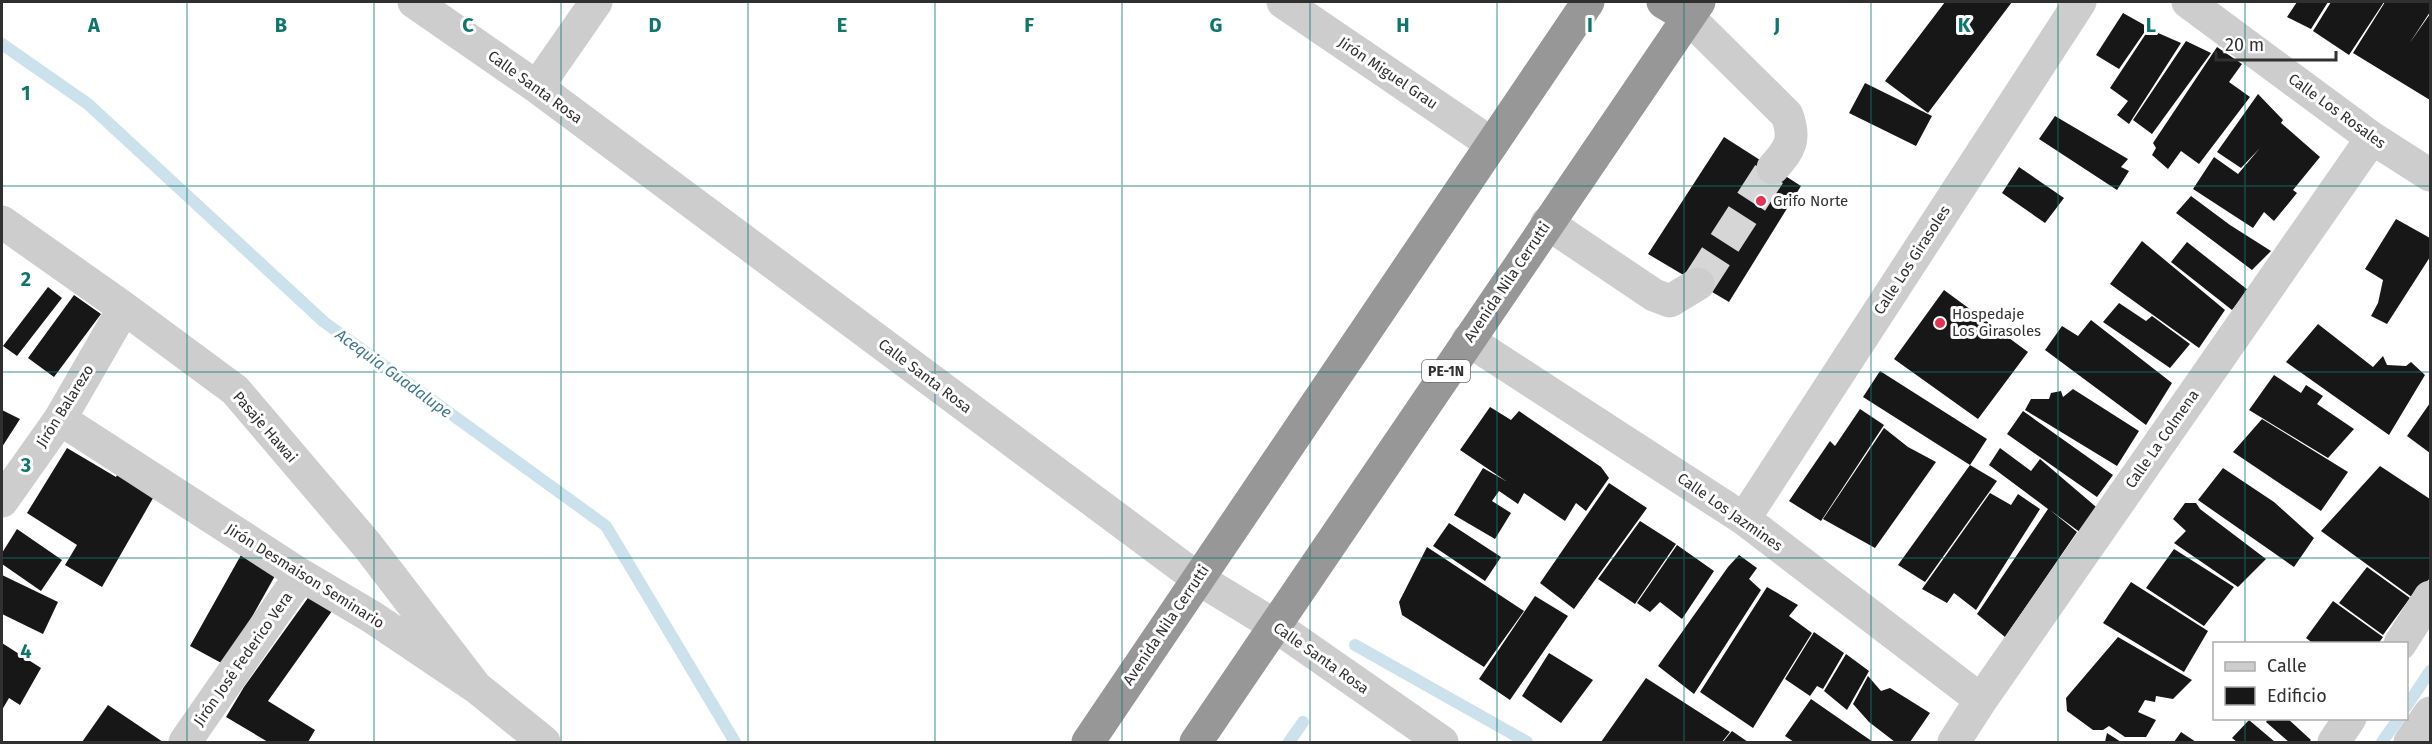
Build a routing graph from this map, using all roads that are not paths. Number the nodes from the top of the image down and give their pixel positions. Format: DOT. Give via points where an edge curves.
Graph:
graph roads {
  1 [pos="414,2"];
  2 [pos="596,2"];
  3 [pos="1283,2"];
  4 [pos="1588,2"];
  5 [pos="2080,2"];
  6 [pos="2188,2"];
  7 [pos="1683,6"];
  8 [pos="537,87"];
  9 [pos="2372,138"];
  10 [pos="1492,144"];
  11 [pos="1773,168"];
  12 [pos="2430,175"];
  13 [pos="2,222"];
  14 [pos="1547,223"];
  15 [pos="1698,284"];
  16 [pos="124,308"];
  17 [pos="1468,340"];
  18 [pos="60,419"];
  19 [pos="2,501"];
  20 [pos="1744,519"];
  21 [pos="300,575"];
  22 [pos="1197,578"];
  23 [pos="2430,597"];
  24 [pos="1274,625"];
  25 [pos="2401,642"];
  26 [pos="476,687"];
  27 [pos="1981,700"];
  28 [pos="2430,712"];
  29 [pos="2349,720"];
  30 [pos="185,742"];
  31 [pos="544,742"];
  32 [pos="1088,742"];
  33 [pos="1196,742"];
  34 [pos="1442,742"];
  35 [pos="1954,742"];
  36 [pos="2334,742"];
  37 [pos="2410,742"];
  1 -- 8 [label="street, Calle Santa Rosa"];
  2 -- 8 [label="street"];
  3 -- 10 [label="street, Jirón Miguel Grau"];
  4 -- 10 [label="highway, Avenida Nila Cerrutti"];
  5 -- 20 [label="street, Calle Los Girasoles"];
  6 -- 9 [label="street, Calle Los Rosales"];
  7 -- 11 [label="street" via="1787,115 1792,130 1789,150"];
  7 -- 14 [label="highway, Avenida Nila Cerrutti / PE-1N"];
  8 -- 22 [label="street, Calle Santa Rosa"];
  9 -- 12 [label="street, Calle Los Rosales"];
  9 -- 27 [label="street, Calle La Colmena"];
  10 -- 22 [label="highway, Avenida Nila Cerrutti"];
  13 -- 16 [label="street, Pasaje Hawai"];
  14 -- 15 [label="street" via="1654,295 1670,301"];
  14 -- 17 [label="highway, Avenida Nila Cerrutti / PE-1N"];
  16 -- 18 [label="street, Jirón Balarezo"];
  16 -- 26 [label="street, Pasaje Hawai" via="235,390 367,545"];
  17 -- 20 [label="street, Calle Los Jazmines"];
  17 -- 24 [label="highway, Avenida Nila Cerrutti / PE-1N"];
  18 -- 19 [label="street, Jirón Balarezo"];
  18 -- 21 [label="street, Jirón Desmaison Seminario"];
  20 -- 27 [label="street, Calle Los Jazmines"];
  21 -- 26 [label="street, Jirón Desmaison Seminario" via="372,616"];
  21 -- 30 [label="street, Jirón José Federico Vera"];
  22 -- 24 [label="street, Calle Santa Rosa"];
  22 -- 32 [label="highway, Avenida Nila Cerrutti"];
  23 -- 25 [label="street"];
  24 -- 33 [label="highway, Avenida Nila Cerrutti / PE-1N"];
  24 -- 34 [label="street, Calle Santa Rosa"];
  26 -- 31 [label="street, Jirón Desmaison Seminario"];
  27 -- 35 [label="street, Calle La Colmena"];
  28 -- 37 [label="street"];
  29 -- 36 [label="street"];
}
